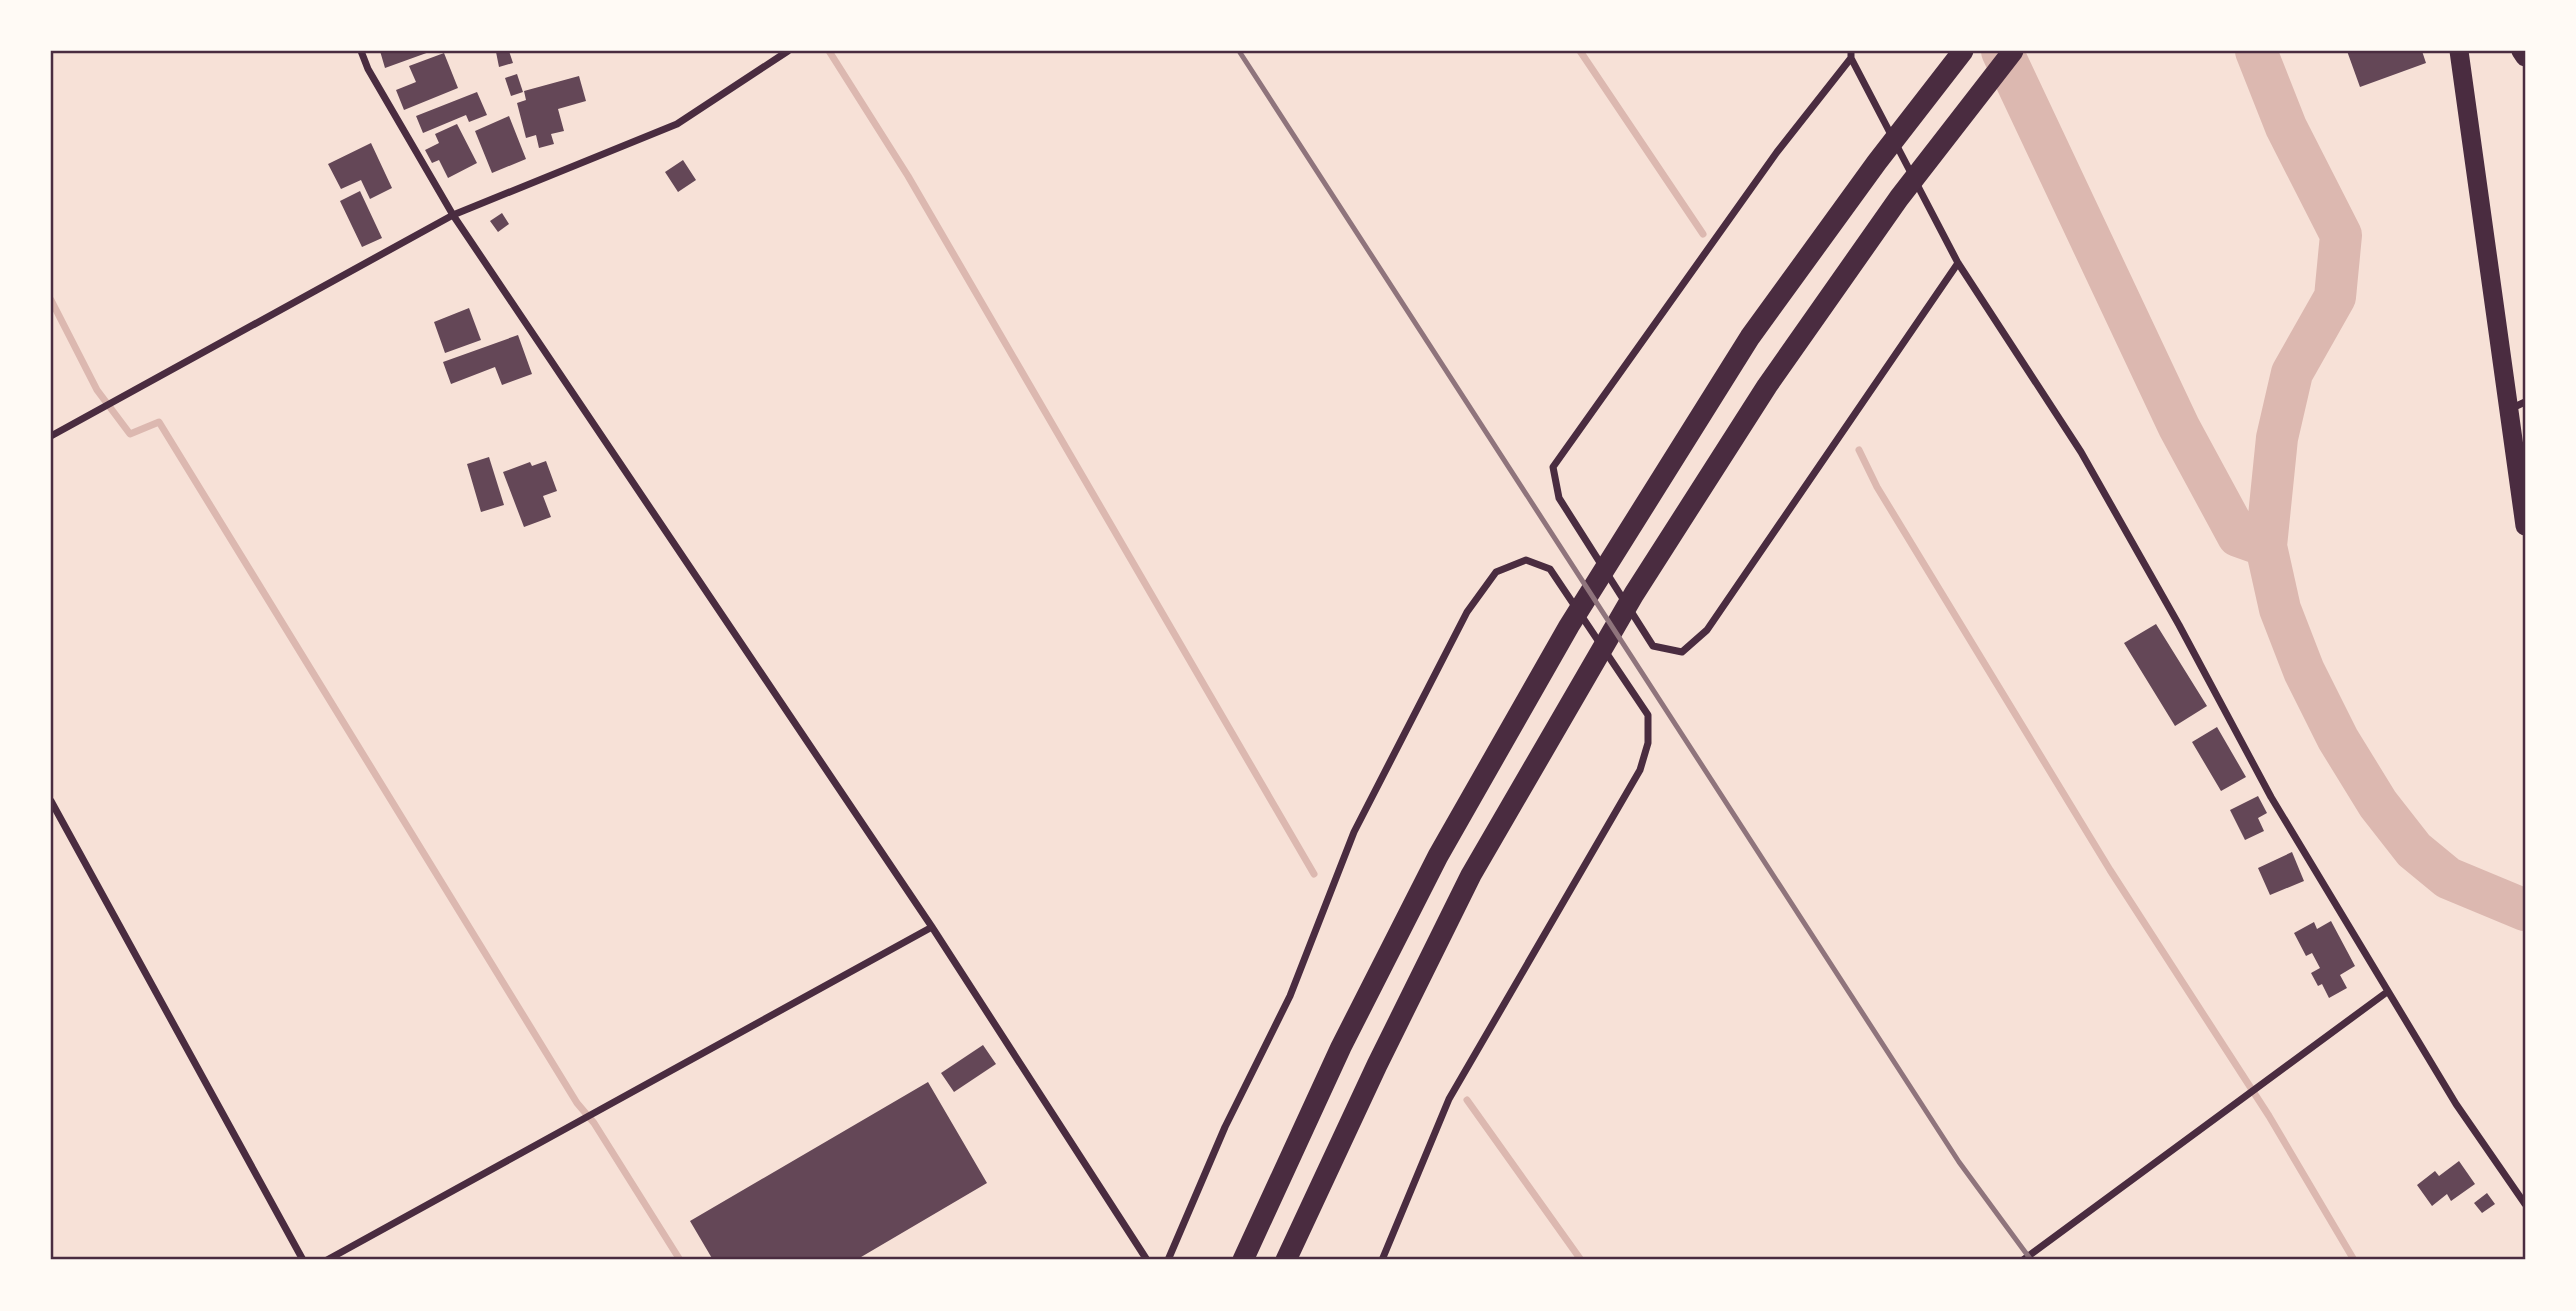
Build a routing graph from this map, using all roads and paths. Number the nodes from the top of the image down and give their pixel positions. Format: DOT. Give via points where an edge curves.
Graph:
graph roads {
  1 [pos="361,51"];
  2 [pos="788,51"];
  3 [pos="1963,51"];
  4 [pos="2013,51"];
  5 [pos="2459,51"];
  6 [pos="2521,51"];
  7 [pos="1851,54"];
  8 [pos="2525,57"];
  9 [pos="453,215"];
  10 [pos="1958,263"];
  11 [pos="2517,406"];
  12 [pos="51,436"];
  13 [pos="2525,526"];
  14 [pos="51,801"];
  15 [pos="932,927"];
  16 [pos="2387,992"];
  17 [pos="2525,1204"];
  18 [pos="303,1260"];
  19 [pos="327,1260"];
  20 [pos="1147,1260"];
  21 [pos="1168,1260"];
  22 [pos="1243,1260"];
  23 [pos="1286,1260"];
  24 [pos="1382,1260"];
  25 [pos="2023,1260"];
  1 -- 9 [label="street"];
  2 -- 9 [label="street" via="677,124"];
  3 -- 22 [label="highway" via="1750,337 1569,625 1426,880 1341,1047"];
  4 -- 23 [label="highway" via="1899,198 1767,386 1634,594 1471,875"];
  5 -- 11 [label="highway"];
  6 -- 8 [label="highway"];
  7 -- 10 [label="street"];
  7 -- 10 [label="street" via="1553,467 1559,498 1653,646 1682,652 1707,631"];
  9 -- 12 [label="street"];
  9 -- 15 [label="street"];
  10 -- 16 [label="street" via="2081,452 2271,797"];
  11 -- 13 [label="highway"];
  14 -- 18 [label="street"];
  15 -- 19 [label="street"];
  15 -- 20 [label="street"];
  16 -- 17 [label="street"];
  16 -- 25 [label="street"];
  21 -- 24 [label="street" via="1224,1127 1290,996 1354,832 1467,612 1496,572 1526,560 1550,569 1648,715 1647,743 1640,770 1450,1099"];
}
